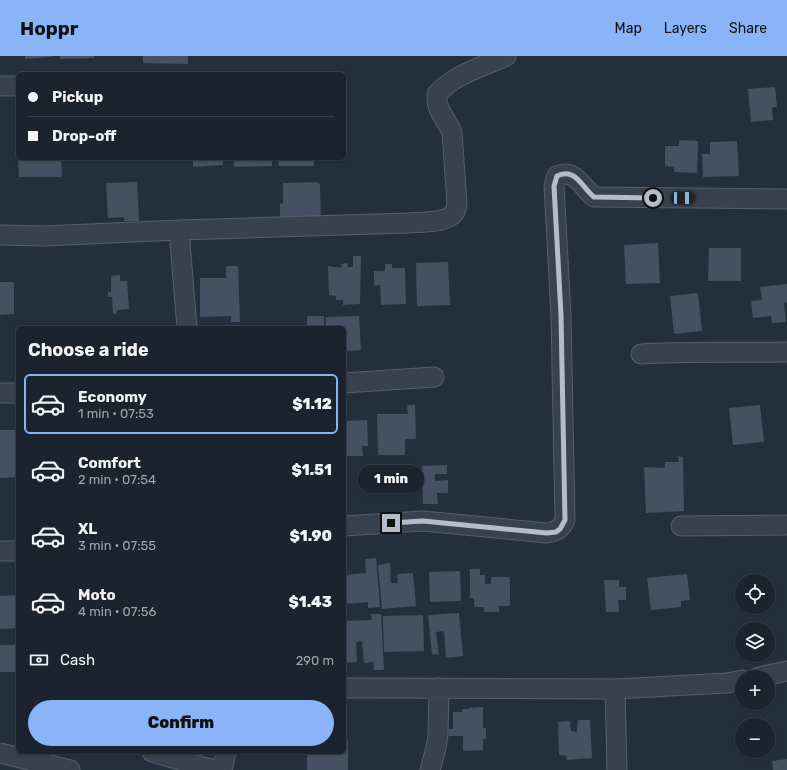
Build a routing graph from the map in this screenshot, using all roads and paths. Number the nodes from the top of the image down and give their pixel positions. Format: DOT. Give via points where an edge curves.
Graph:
graph roads {
  1 [pos="506,56"];
  2 [pos="0,86"];
  3 [pos="16,86"];
  4 [pos="787,199"];
  5 [pos="179,230"];
  6 [pos="0,234"];
  7 [pos="187,326"];
  8 [pos="787,352"];
  9 [pos="641,354"];
  10 [pos="434,377"];
  11 [pos="346,383"];
  12 [pos="0,393"];
  13 [pos="16,393"];
  14 [pos="787,524"];
  15 [pos="346,526"];
  16 [pos="681,526"];
  17 [pos="0,551"];
  18 [pos="16,551"];
  19 [pos="787,671"];
  20 [pos="775,674"];
  21 [pos="735,681"];
  22 [pos="346,688"];
  23 [pos="438,688"];
  24 [pos="615,689"];
  25 [pos="159,754"];
  26 [pos="226,754"];
  27 [pos="9,757"];
  28 [pos="70,770"];
  29 [pos="214,770"];
  30 [pos="222,770"];
  31 [pos="430,770"];
  32 [pos="617,770"];
  1 -- 5 [label="street" via="456,78 437,94 439,109 452,132 457,204 454,213 449,217 408,223"];
  2 -- 3 [label="street"];
  4 -- 15 [label="street" via="594,197 575,176 569,173 557,176 554,186 561,315 565,520 563,526 556,532 547,533 423,521"];
  5 -- 6 [label="street" via="44,236"];
  5 -- 7 [label="street"];
  8 -- 9 [label="street"];
  10 -- 11 [label="street"];
  12 -- 13 [label="street"];
  14 -- 16 [label="street"];
  17 -- 18 [label="street"];
  19 -- 20 [label="street"];
  21 -- 24 [label="street"];
  22 -- 23 [label="street"];
  23 -- 24 [label="street"];
  23 -- 31 [label="street" via="438,735"];
  24 -- 32 [label="street"];
  25 -- 29 [label="street"];
  26 -- 30 [label="street"];
  27 -- 28 [label="street"];
}
